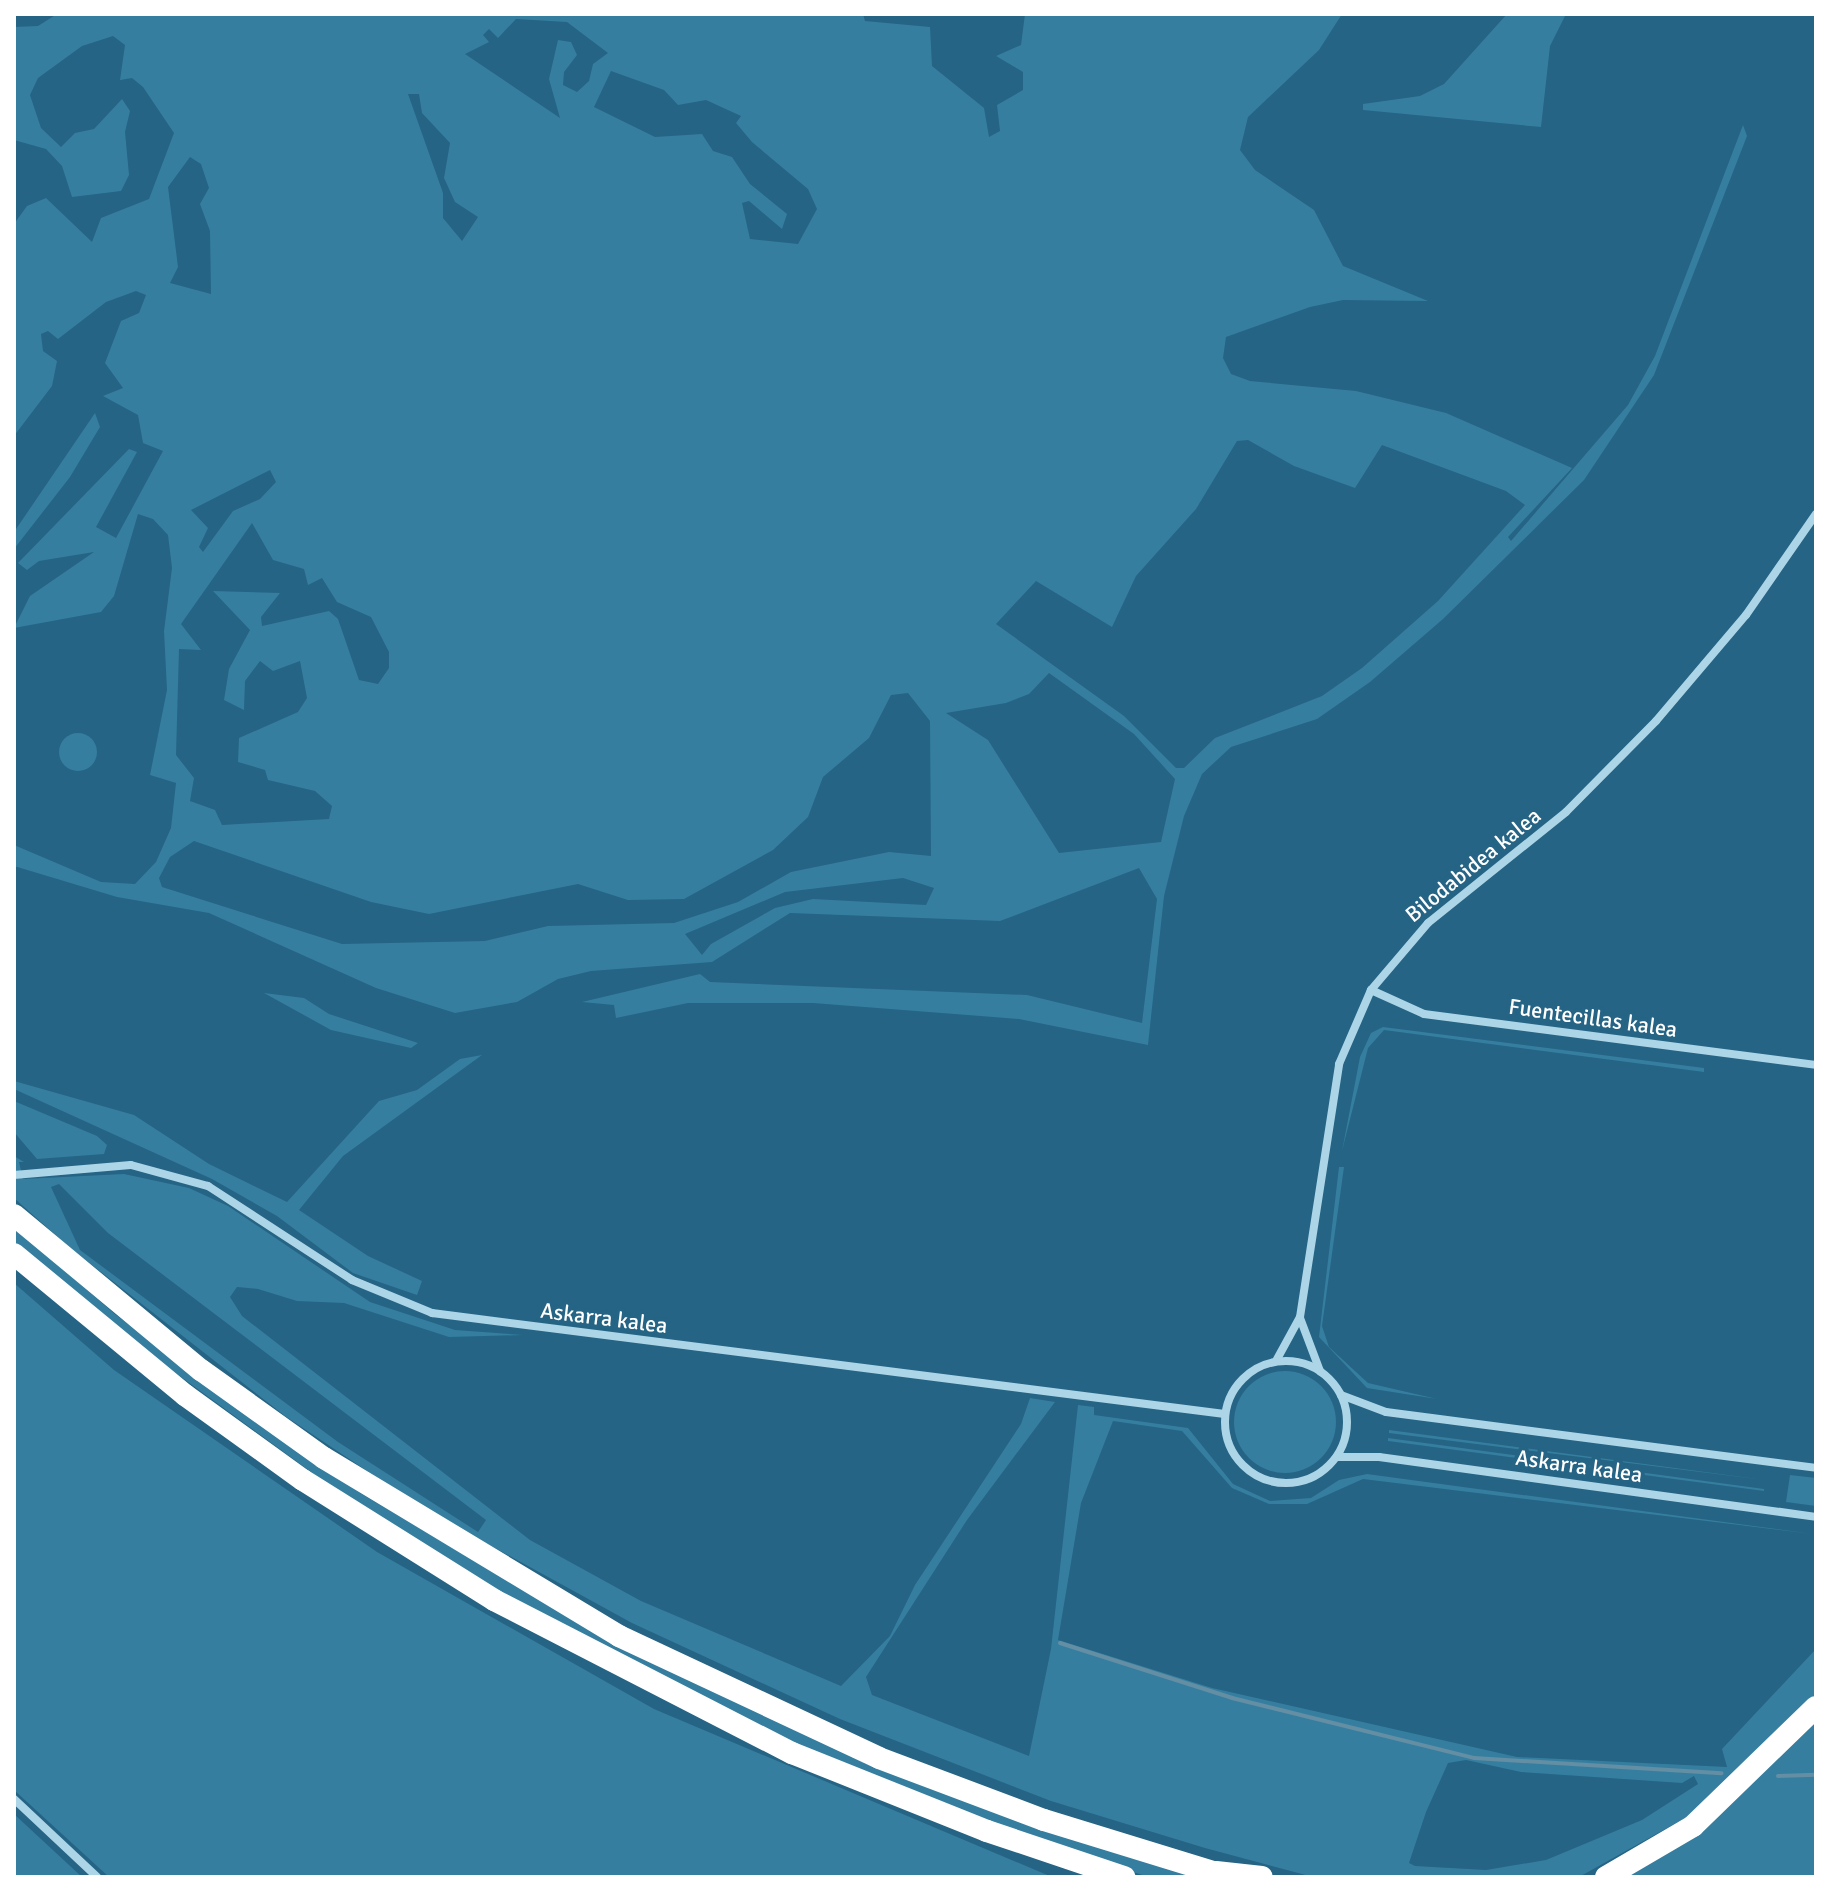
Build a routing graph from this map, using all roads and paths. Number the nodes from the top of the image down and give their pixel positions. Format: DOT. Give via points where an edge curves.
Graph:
graph roads {
  1 [pos="1816,514"];
  2 [pos="1371,990"];
  3 [pos="1816,1065"];
  4 [pos="14,1175"];
  5 [pos="14,1215"];
  6 [pos="14,1254"];
  7 [pos="1300,1317"];
  8 [pos="1276,1361"];
  9 [pos="1320,1371"];
  10 [pos="1341,1395"];
  11 [pos="1225,1414"];
  12 [pos="1337,1457"];
  13 [pos="1816,1468"];
  14 [pos="1816,1517"];
  15 [pos="1816,1707"];
  16 [pos="14,1799"];
  17 [pos="1204,1871"];
  18 [pos="1115,1875"];
  19 [pos="97,1877"];
  20 [pos="1229,1877"];
  21 [pos="1262,1877"];
  22 [pos="1606,1877"];
  1 -- 2 [label="street, Bilodabidea kalea" via="1746,615 1656,721 1566,812 1428,923"];
  2 -- 3 [label="street, Fuentecillas kalea" via="1424,1014"];
  2 -- 7 [label="street, Bilodabidea kalea" via="1336,1075"];
  4 -- 11 [label="street, Askarra kalea" via="131,1165 208,1186 272,1222 352,1280 432,1313"];
  5 -- 17 [label="highway" via="201,1370 324,1458 591,1621 879,1758"];
  6 -- 18 [label="highway" via="185,1395 303,1480 494,1600 792,1753"];
  7 -- 8 [label="street, Bilodabidea kalea"];
  7 -- 9 [label="street, Bilodabidea kalea"];
  8 -- 9 [label="street"];
  8 -- 11 [label="street" via="1236,1385"];
  9 -- 10 [label="street"];
  10 -- 12 [label="street" via="1347,1426"];
  10 -- 13 [label="street, Askarra kalea" via="1386,1412"];
  11 -- 12 [label="street" via="1233,1454 1264,1480 1304,1481"];
  12 -- 14 [label="street, Askarra kalea" via="1379,1457"];
  15 -- 22 [label="highway" via="1693,1826"];
  16 -- 19 [label="street"];
  17 -- 20 [label="highway"];
  17 -- 21 [label="highway"];
}
